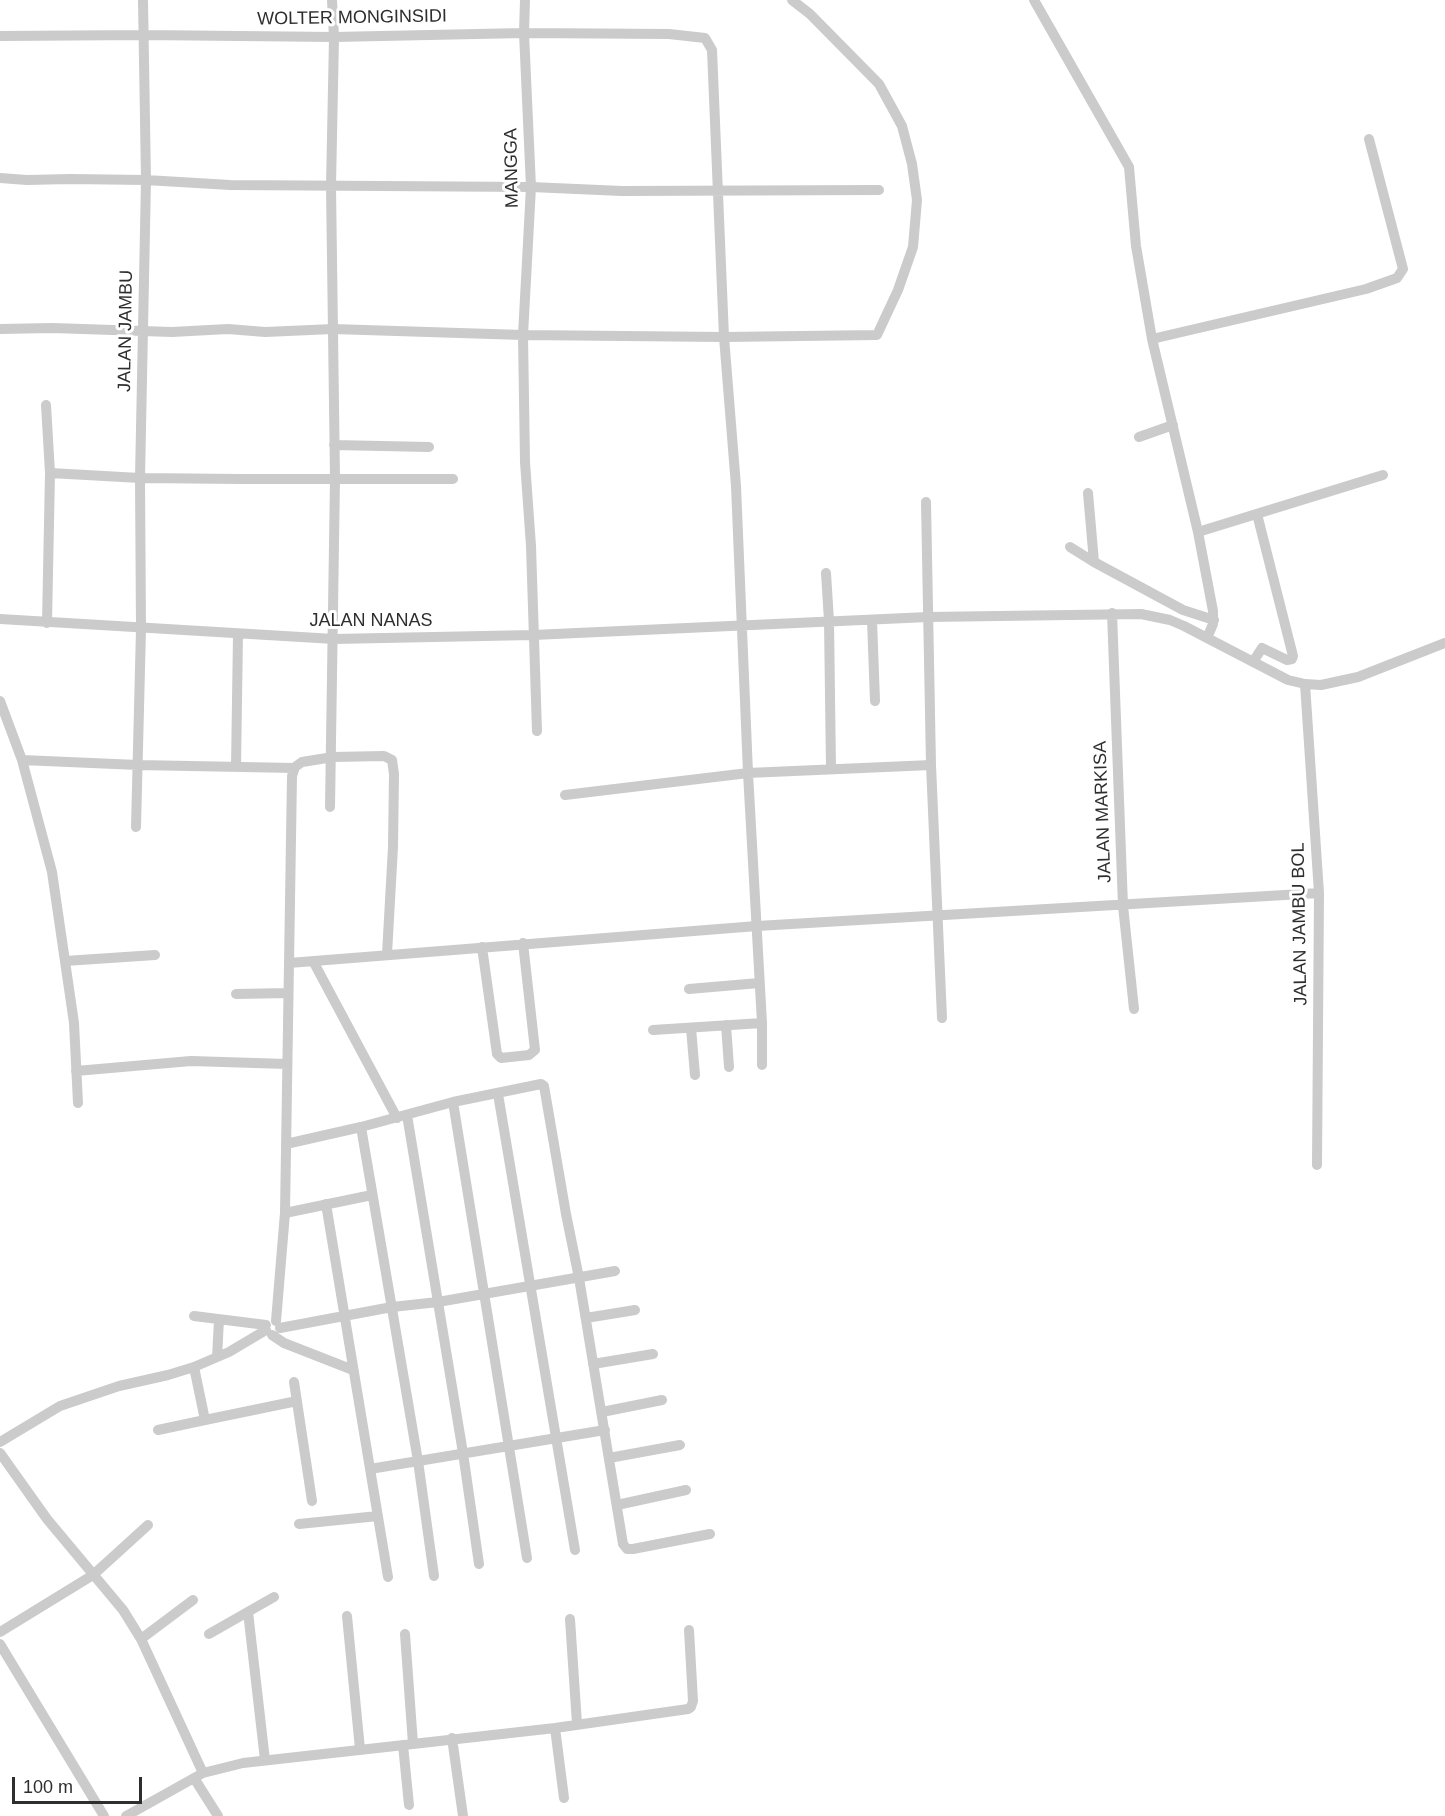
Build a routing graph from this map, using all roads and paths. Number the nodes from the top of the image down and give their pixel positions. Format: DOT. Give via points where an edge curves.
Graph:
graph roads {
  1 [pos="143,0"];
  2 [pos="332,0"];
  3 [pos="525,0"];
  4 [pos="792,0"];
  5 [pos="1034,0"];
  6 [pos="524,33"];
  7 [pos="144,35"];
  8 [pos="0,36"];
  9 [pos="334,37"];
  10 [pos="1369,140"];
  11 [pos="0,178"];
  12 [pos="146,180"];
  13 [pos="332,186"];
  14 [pos="531,187"];
  15 [pos="719,190"];
  16 [pos="879,190"];
  17 [pos="0,329"];
  18 [pos="333,329"];
  19 [pos="144,331"];
  20 [pos="523,335"];
  21 [pos="724,337"];
  22 [pos="1152,339"];
  23 [pos="46,405"];
  24 [pos="1173,425"];
  25 [pos="1139,437"];
  26 [pos="334,445"];
  27 [pos="429,447"];
  28 [pos="50,473"];
  29 [pos="1383,475"];
  30 [pos="140,478"];
  31 [pos="335,478"];
  32 [pos="453,479"];
  33 [pos="1088,493"];
  34 [pos="926,502"];
  35 [pos="1257,514"];
  36 [pos="1198,532"];
  37 [pos="1070,547"];
  38 [pos="1094,562"];
  39 [pos="826,573"];
  40 [pos="1112,613"];
  41 [pos="928,618"];
  42 [pos="0,619"];
  43 [pos="872,620"];
  44 [pos="829,621"];
  45 [pos="47,623"];
  46 [pos="742,625"];
  47 [pos="1211,628"];
  48 [pos="141,629"];
  49 [pos="238,634"];
  50 [pos="533,635"];
  51 [pos="334,639"];
  52 [pos="1445,643"];
  53 [pos="1253,662"];
  54 [pos="1305,684"];
  55 [pos="0,701"];
  56 [pos="875,701"];
  57 [pos="537,731"];
  58 [pos="333,757"];
  59 [pos="22,760"];
  60 [pos="138,765"];
  61 [pos="931,765"];
  62 [pos="236,767"];
  63 [pos="294,768"];
  64 [pos="831,769"];
  65 [pos="748,773"];
  66 [pos="565,795"];
  67 [pos="330,807"];
  68 [pos="136,827"];
  69 [pos="1319,893"];
  70 [pos="1123,906"];
  71 [pos="938,915"];
  72 [pos="757,926"];
  73 [pos="524,943"];
  74 [pos="482,947"];
  75 [pos="387,954"];
  76 [pos="155,955"];
  77 [pos="65,961"];
  78 [pos="313,961"];
  79 [pos="289,963"];
  80 [pos="759,983"];
  81 [pos="688,989"];
  82 [pos="288,993"];
  83 [pos="236,994"];
  84 [pos="1134,1009"];
  85 [pos="942,1018"];
  86 [pos="762,1023"];
  87 [pos="726,1025"];
  88 [pos="692,1028"];
  89 [pos="653,1030"];
  90 [pos="286,1064"];
  91 [pos="762,1065"];
  92 [pos="729,1067"];
  93 [pos="76,1071"];
  94 [pos="695,1075"];
  95 [pos="498,1094"];
  96 [pos="78,1102"];
  97 [pos="453,1102"];
  98 [pos="402,1117"];
  99 [pos="361,1127"];
  100 [pos="285,1144"];
  101 [pos="1317,1165"];
  102 [pos="372,1195"];
  103 [pos="326,1204"];
  104 [pos="285,1213"];
  105 [pos="615,1271"];
  106 [pos="579,1278"];
  107 [pos="531,1285"];
  108 [pos="485,1293"];
  109 [pos="438,1302"];
  110 [pos="392,1307"];
  111 [pos="635,1310"];
  112 [pos="194,1316"];
  113 [pos="344,1316"];
  114 [pos="586,1318"];
  115 [pos="219,1320"];
  116 [pos="272,1328"];
  117 [pos="652,1354"];
  118 [pos="217,1358"];
  119 [pos="593,1364"];
  120 [pos="194,1367"];
  121 [pos="353,1370"];
  122 [pos="294,1382"];
  123 [pos="662,1400"];
  124 [pos="297,1401"];
  125 [pos="602,1412"];
  126 [pos="205,1420"];
  127 [pos="158,1430"];
  128 [pos="605,1430"];
  129 [pos="558,1439"];
  130 [pos="0,1442"];
  131 [pos="680,1445"];
  132 [pos="510,1448"];
  133 [pos="0,1453"];
  134 [pos="463,1453"];
  135 [pos="609,1458"];
  136 [pos="418,1461"];
  137 [pos="370,1469"];
  138 [pos="686,1490"];
  139 [pos="312,1501"];
  140 [pos="617,1505"];
  141 [pos="378,1516"];
  142 [pos="299,1524"];
  143 [pos="148,1525"];
  144 [pos="710,1534"];
  145 [pos="575,1550"];
  146 [pos="527,1558"];
  147 [pos="479,1564"];
  148 [pos="93,1575"];
  149 [pos="434,1576"];
  150 [pos="388,1577"];
  151 [pos="274,1598"];
  152 [pos="193,1600"];
  153 [pos="248,1612"];
  154 [pos="347,1616"];
  155 [pos="570,1619"];
  156 [pos="689,1630"];
  157 [pos="0,1632"];
  158 [pos="209,1634"];
  159 [pos="405,1634"];
  160 [pos="141,1639"];
  161 [pos="0,1644"];
  162 [pos="577,1724"];
  163 [pos="555,1728"];
  164 [pos="452,1738"];
  165 [pos="408,1744"];
  166 [pos="360,1749"];
  167 [pos="265,1760"];
  168 [pos="199,1776"];
  169 [pos="564,1798"];
  170 [pos="409,1805"];
  171 [pos="104,1816"];
  172 [pos="126,1816"];
  173 [pos="218,1816"];
  174 [pos="463,1816"];
  1 -- 7 [label="street, JALAN JAMBU"];
  2 -- 9 [label="street"];
  3 -- 6 [label="street, MANGGA"];
  4 -- 21 [label="street" via="879,84 902,126 917,200 913,247 877,335"];
  5 -- 22 [label="street" via="1129,166 1136,246"];
  6 -- 9 [label="street, WOLTER MONGINSIDI"];
  6 -- 14 [label="street, MANGGA"];
  6 -- 15 [label="street, WOLTER MONGINSIDI" via="669,34 705,38 711,50"];
  7 -- 8 [label="street, WOLTER MONGINSIDI"];
  7 -- 9 [label="street, WOLTER MONGINSIDI"];
  7 -- 12 [label="street, JALAN JAMBU"];
  9 -- 13 [label="street"];
  10 -- 22 [label="street" via="1403,269 1398,278"];
  11 -- 12 [label="street"];
  12 -- 13 [label="street"];
  12 -- 19 [label="street, JALAN JAMBU"];
  13 -- 14 [label="street"];
  13 -- 18 [label="street"];
  14 -- 15 [label="street"];
  14 -- 20 [label="street, MANGGA"];
  15 -- 16 [label="street"];
  15 -- 21 [label="street"];
  17 -- 19 [label="street"];
  18 -- 19 [label="street"];
  18 -- 20 [label="street"];
  18 -- 26 [label="street"];
  19 -- 30 [label="street, JALAN JAMBU"];
  20 -- 21 [label="street"];
  20 -- 50 [label="street, MANGGA"];
  21 -- 46 [label="street"];
  22 -- 24 [label="street"];
  23 -- 28 [label="street"];
  24 -- 25 [label="street"];
  24 -- 36 [label="street"];
  26 -- 27 [label="street"];
  26 -- 31 [label="street"];
  28 -- 30 [label="street"];
  28 -- 45 [label="street"];
  29 -- 35 [label="street"];
  30 -- 31 [label="street"];
  30 -- 48 [label="street, JALAN JAMBU"];
  31 -- 32 [label="street"];
  31 -- 51 [label="street"];
  33 -- 38 [label="street"];
  34 -- 41 [label="street"];
  35 -- 36 [label="street"];
  35 -- 53 [label="street" via="1293,656 1287,660 1262,648"];
  36 -- 47 [label="street"];
  37 -- 38 [label="street"];
  38 -- 47 [label="street"];
  39 -- 44 [label="street"];
  40 -- 41 [label="street, JALAN NANAS"];
  40 -- 47 [label="street, JALAN NANAS" via="1141,614 1184,626"];
  40 -- 70 [label="street, JALAN MARKISA"];
  41 -- 43 [label="street, JALAN NANAS"];
  41 -- 61 [label="street"];
  42 -- 45 [label="street, JALAN NANAS"];
  43 -- 44 [label="street, JALAN NANAS"];
  43 -- 56 [label="street"];
  44 -- 46 [label="street, JALAN NANAS"];
  44 -- 64 [label="street"];
  45 -- 48 [label="street, JALAN NANAS"];
  46 -- 50 [label="street, JALAN NANAS"];
  46 -- 65 [label="street"];
  47 -- 53 [label="street"];
  48 -- 49 [label="street, JALAN NANAS"];
  48 -- 60 [label="street, JALAN JAMBU"];
  49 -- 51 [label="street, JALAN NANAS"];
  49 -- 62 [label="street"];
  50 -- 51 [label="street, JALAN NANAS"];
  50 -- 57 [label="street, MANGGA"];
  51 -- 58 [label="street"];
  52 -- 54 [label="street" via="1358,677 1322,685"];
  53 -- 54 [label="street"];
  54 -- 69 [label="street, JALAN JAMBU BOL"];
  55 -- 59 [label="street"];
  58 -- 63 [label="street" via="302,762"];
  58 -- 67 [label="street"];
  58 -- 75 [label="street" via="384,756 392,760 393,847"];
  59 -- 60 [label="street"];
  59 -- 77 [label="street" via="52,873"];
  60 -- 62 [label="street"];
  60 -- 68 [label="street, JALAN JAMBU"];
  61 -- 64 [label="street"];
  61 -- 71 [label="street"];
  62 -- 63 [label="street"];
  63 -- 79 [label="street"];
  64 -- 65 [label="street"];
  65 -- 66 [label="street"];
  65 -- 72 [label="street"];
  69 -- 70 [label="street"];
  69 -- 101 [label="street, JALAN JAMBU BOL"];
  70 -- 71 [label="street"];
  70 -- 84 [label="street, JALAN MARKISA"];
  71 -- 72 [label="street"];
  71 -- 85 [label="street"];
  72 -- 73 [label="street"];
  72 -- 80 [label="street"];
  73 -- 74 [label="street"];
  73 -- 74 [label="street" via="535,1050 529,1055 501,1058 497,1054"];
  74 -- 75 [label="street"];
  75 -- 78 [label="street"];
  76 -- 77 [label="street"];
  77 -- 93 [label="street"];
  78 -- 79 [label="street"];
  78 -- 98 [label="street"];
  79 -- 82 [label="street"];
  80 -- 81 [label="street"];
  80 -- 86 [label="street"];
  82 -- 83 [label="street"];
  82 -- 90 [label="street"];
  86 -- 87 [label="street"];
  86 -- 91 [label="street"];
  87 -- 88 [label="street"];
  87 -- 92 [label="street"];
  88 -- 89 [label="street"];
  88 -- 94 [label="street"];
  90 -- 93 [label="street" via="191,1060"];
  90 -- 100 [label="street"];
  93 -- 96 [label="street"];
  95 -- 97 [label="street"];
  95 -- 106 [label="street" via="544,1086"];
  95 -- 107 [label="street"];
  97 -- 98 [label="street"];
  97 -- 108 [label="street"];
  98 -- 99 [label="street"];
  98 -- 109 [label="street"];
  99 -- 100 [label="street"];
  99 -- 102 [label="street"];
  100 -- 104 [label="street"];
  102 -- 103 [label="street"];
  102 -- 110 [label="street"];
  103 -- 104 [label="street"];
  103 -- 113 [label="street"];
  104 -- 116 [label="street"];
  105 -- 106 [label="street"];
  106 -- 107 [label="street"];
  106 -- 114 [label="street"];
  107 -- 108 [label="street"];
  107 -- 129 [label="street"];
  108 -- 109 [label="street"];
  108 -- 132 [label="street"];
  109 -- 110 [label="street"];
  109 -- 134 [label="street"];
  110 -- 113 [label="street"];
  110 -- 136 [label="street"];
  111 -- 114 [label="street"];
  112 -- 115 [label="street"];
  113 -- 116 [label="street"];
  113 -- 121 [label="street"];
  114 -- 119 [label="street"];
  115 -- 116 [label="street"];
  115 -- 118 [label="street"];
  116 -- 118 [label="street"];
  116 -- 121 [label="street" via="284,1343"];
  117 -- 119 [label="street"];
  118 -- 120 [label="street"];
  119 -- 125 [label="street"];
  120 -- 126 [label="street"];
  120 -- 130 [label="street" via="60,1406"];
  121 -- 137 [label="street"];
  122 -- 124 [label="street"];
  123 -- 125 [label="street"];
  124 -- 126 [label="street"];
  124 -- 139 [label="street"];
  125 -- 128 [label="street"];
  126 -- 127 [label="street"];
  128 -- 129 [label="street"];
  128 -- 135 [label="street"];
  129 -- 132 [label="street"];
  129 -- 145 [label="street"];
  131 -- 135 [label="street"];
  132 -- 134 [label="street"];
  132 -- 146 [label="street"];
  133 -- 148 [label="street"];
  134 -- 136 [label="street"];
  134 -- 147 [label="street"];
  135 -- 140 [label="street"];
  136 -- 137 [label="street"];
  136 -- 149 [label="street"];
  137 -- 141 [label="street"];
  138 -- 140 [label="street"];
  140 -- 144 [label="street" via="627,1549"];
  141 -- 142 [label="street"];
  141 -- 150 [label="street"];
  143 -- 148 [label="street"];
  148 -- 157 [label="street"];
  148 -- 160 [label="street"];
  151 -- 153 [label="street"];
  152 -- 160 [label="street"];
  153 -- 158 [label="street"];
  153 -- 167 [label="street"];
  154 -- 166 [label="street"];
  155 -- 162 [label="street"];
  156 -- 162 [label="street" via="691,1707"];
  159 -- 165 [label="street"];
  160 -- 168 [label="street"];
  161 -- 171 [label="street"];
  162 -- 163 [label="street"];
  163 -- 164 [label="street"];
  163 -- 169 [label="street"];
  164 -- 165 [label="street"];
  164 -- 174 [label="street"];
  165 -- 166 [label="street"];
  165 -- 170 [label="street"];
  166 -- 167 [label="street"];
  167 -- 168 [label="street" via="243,1762"];
  168 -- 172 [label="street"];
  168 -- 173 [label="street"];
}
